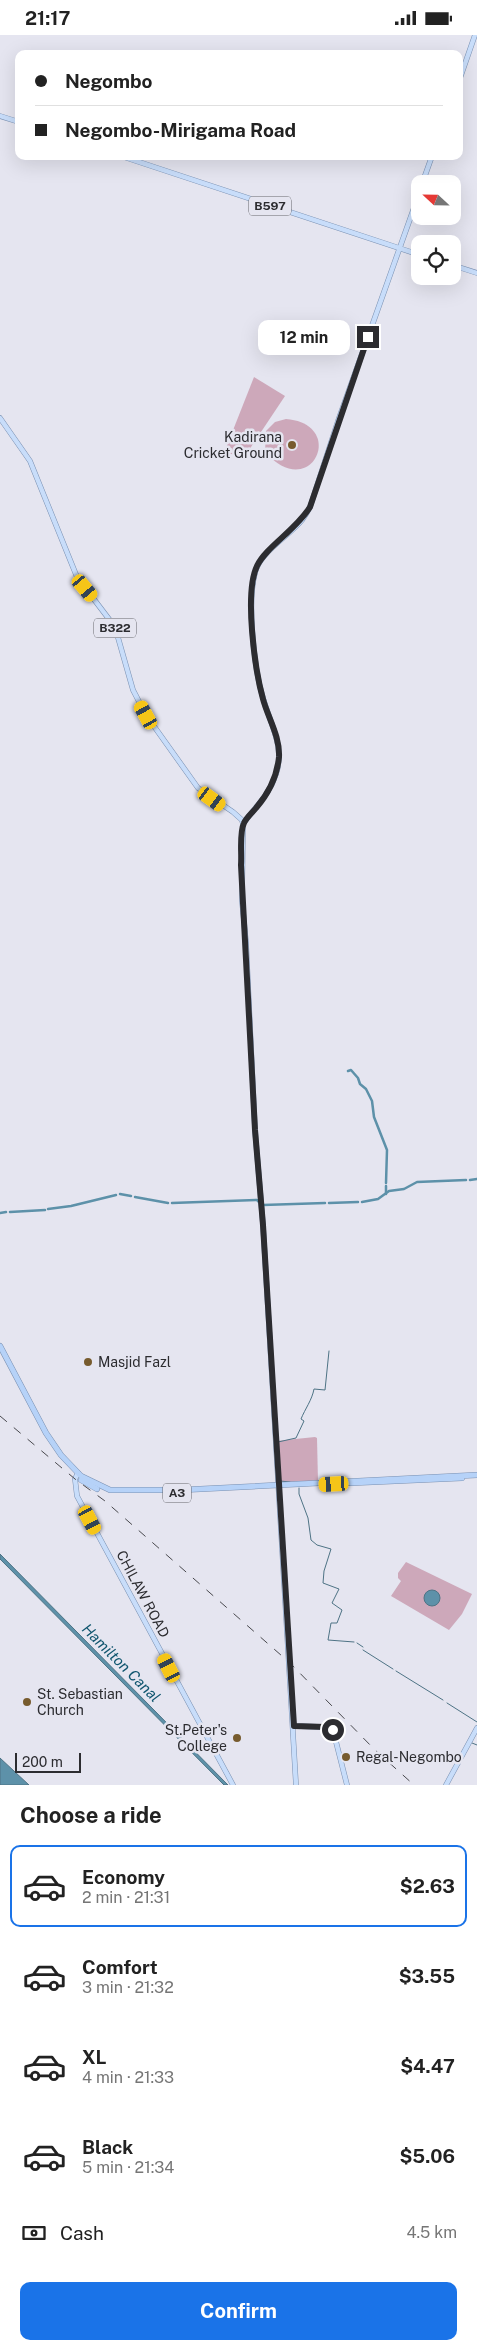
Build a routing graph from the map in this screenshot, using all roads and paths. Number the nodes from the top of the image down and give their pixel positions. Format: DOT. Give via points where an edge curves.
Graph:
graph roads {
  1 [pos="475,35"];
  2 [pos="463,70"];
  3 [pos="0,116"];
  4 [pos="15,121"];
  5 [pos="133,160"];
  6 [pos="431,160"];
  7 [pos="425,175"];
  8 [pos="411,217"];
  9 [pos="400,248"];
  10 [pos="411,252"];
  11 [pos="461,268"];
  12 [pos="477,273"];
  13 [pos="0,418"];
  14 [pos="243,824"];
  15 [pos="0,1346"];
  16 [pos="0,1352"];
  17 [pos="79,1476"];
  18 [pos="477,1476"];
  19 [pos="278,1485"];
  20 [pos="294,1726"];
  21 [pos="477,1728"];
  22 [pos="233,1785"];
  23 [pos="296,1785"];
  24 [pos="347,1785"];
  25 [pos="446,1785"];
  1 -- 2 [label="main road"];
  3 -- 4 [label="main road"];
  5 -- 9 [label="main road, B597"];
  6 -- 7 [label="main road"];
  8 -- 9 [label="main road"];
  9 -- 10 [label="main road, B597"];
  9 -- 14 [label="main road" via="310,507 302,520 260,561 254,574 251,616 254,644 260,684 277,737 279,759 270,791"];
  11 -- 12 [label="main road"];
  13 -- 14 [label="main road, B322" via="30,461 77,577 115,627 133,690 146,715 198,788 233,812"];
  14 -- 19 [label="main road" via="242,901"];
  15 -- 17 [label="highway, A3" via="52,1442"];
  16 -- 17 [label="highway, A3" via="49,1444 63,1463"];
  17 -- 19 [label="highway, A3" via="96,1489 112,1493 145,1494"];
  17 -- 22 [label="main road, CHILAW ROAD" via="76,1493"];
  18 -- 19 [label="highway, A3"];
  19 -- 20 [label="main road"];
  20 -- 23 [label="main road"];
  20 -- 24 [label="main road" via="333,1730"];
  21 -- 25 [label="main road"];
}
